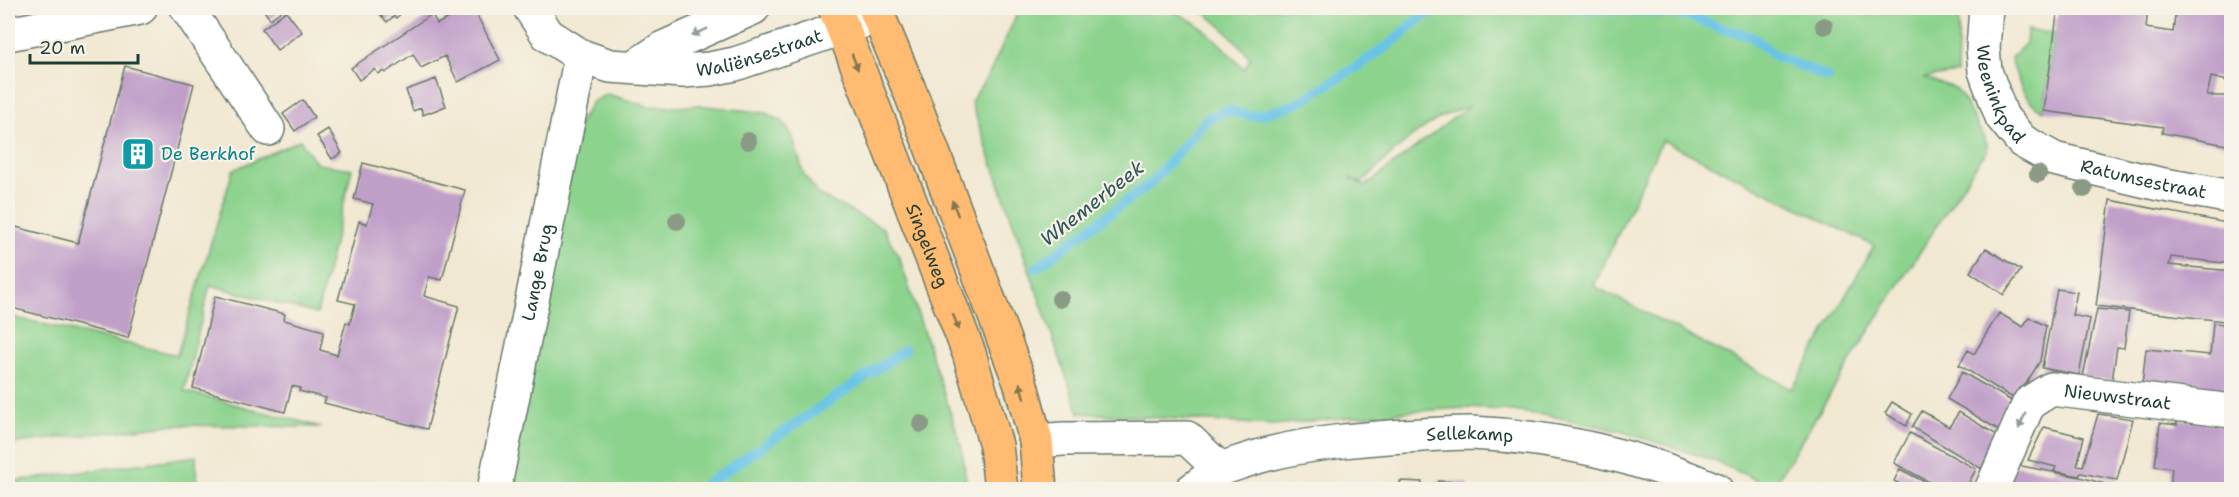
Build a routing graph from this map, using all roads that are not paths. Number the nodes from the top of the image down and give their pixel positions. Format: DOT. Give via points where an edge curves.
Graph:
graph roads {
  1 [pos="140,8"];
  2 [pos="187,8"];
  3 [pos="530,8"];
  4 [pos="753,8"];
  5 [pos="1986,8"];
  6 [pos="877,11"];
  7 [pos="838,18"];
  8 [pos="8,34"];
  9 [pos="580,56"];
  10 [pos="634,67"];
  11 [pos="268,129"];
  12 [pos="2054,159"];
  13 [pos="2232,197"];
  14 [pos="2232,411"];
  15 [pos="1036,441"];
  16 [pos="1220,469"];
  17 [pos="495,489"];
  18 [pos="1001,489"];
  19 [pos="1040,489"];
  20 [pos="1192,489"];
  21 [pos="1716,489"];
  22 [pos="1991,489"];
  1 -- 8 [label="street"];
  2 -- 11 [label="street"];
  3 -- 9 [label="street, Waliënsestraat" via="548,35"];
  4 -- 10 [label="street, Waliënsestraat, one-way" via="663,48"];
  5 -- 12 [label="street, Weeninkpad" via="1985,71 2002,117 2022,141"];
  6 -- 7 [label="street, Waliënsestraat"];
  15 -- 6 [label="main road, one-way" via="1021,385"];
  7 -- 10 [label="street, Waliënsestraat" via="735,64 683,71"];
  7 -- 18 [label="main road, Singelweg, one-way" via="969,353 996,446"];
  9 -- 10 [label="street, Waliënsestraat" via="610,66"];
  9 -- 17 [label="street, Lange Brug"];
  12 -- 13 [label="street, Ratumsestraat"];
  14 -- 22 [label="street, Nieuwstraat, one-way" via="2051,389 2029,403"];
  15 -- 16 [label="street" via="1186,438"];
  15 -- 19 [label="main road"];
  16 -- 20 [label="street, Sellekamp"];
  16 -- 21 [label="street, Sellekamp" via="1269,454 1356,439 1470,433 1554,442 1633,460"];
}
